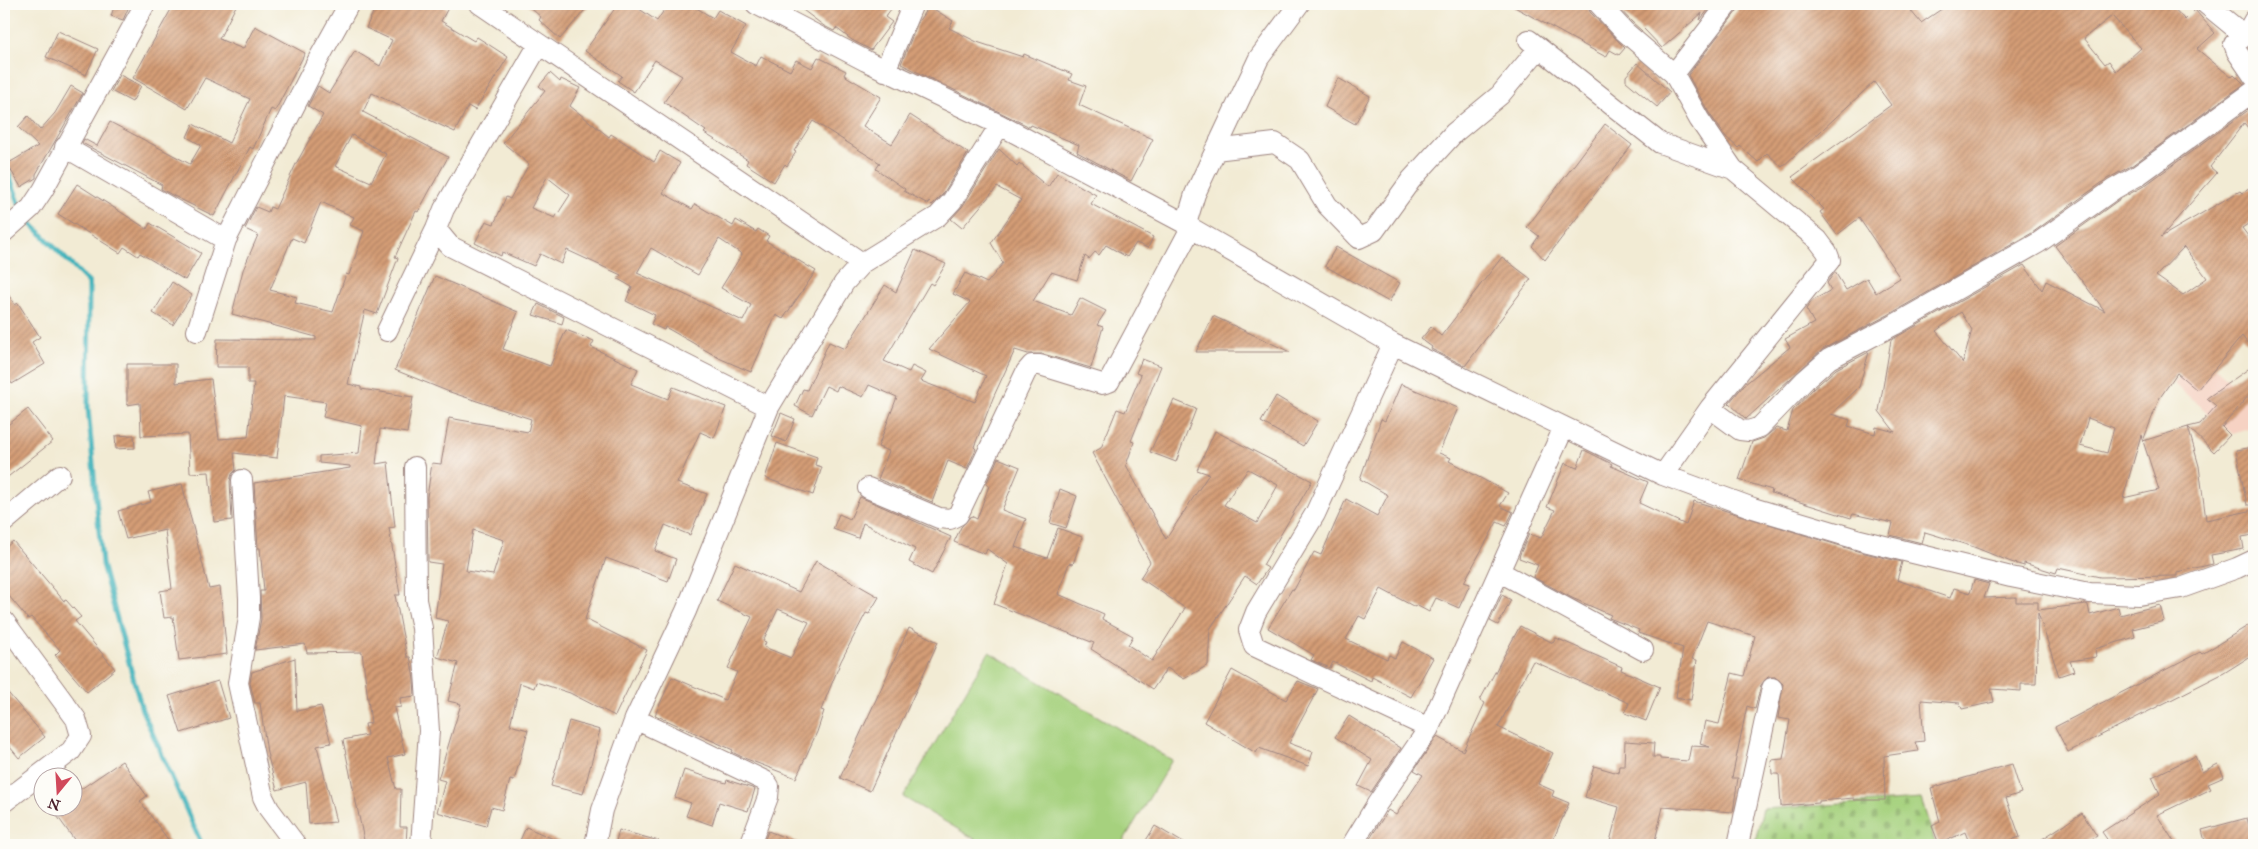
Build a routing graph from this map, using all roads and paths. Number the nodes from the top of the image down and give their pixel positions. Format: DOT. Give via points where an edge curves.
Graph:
graph roads {
  1 [pos="144,4"];
  2 [pos="349,4"];
  3 [pos="480,4"];
  4 [pos="760,4"];
  5 [pos="912,4"];
  6 [pos="1299,4"];
  7 [pos="1599,4"];
  8 [pos="1728,4"];
  9 [pos="2206,4"];
  10 [pos="2250,28"];
  11 [pos="539,44"];
  12 [pos="886,71"];
  13 [pos="1674,74"];
  14 [pos="2254,77"];
  15 [pos="2254,90"];
  16 [pos="1000,125"];
  17 [pos="65,147"];
  18 [pos="1215,150"];
  19 [pos="1732,168"];
  20 [pos="1188,226"];
  21 [pos="436,229"];
  22 [pos="7,230"];
  23 [pos="226,240"];
  24 [pos="862,264"];
  25 [pos="197,331"];
  26 [pos="387,332"];
  27 [pos="1394,344"];
  28 [pos="769,407"];
  29 [pos="1710,408"];
  30 [pos="1564,427"];
  31 [pos="415,467"];
  32 [pos="60,475"];
  33 [pos="1662,475"];
  34 [pos="242,480"];
  35 [pos="868,488"];
  36 [pos="4,522"];
  37 [pos="2254,560"];
  38 [pos="1500,572"];
  39 [pos="4,621"];
  40 [pos="1643,650"];
  41 [pos="1772,688"];
  42 [pos="635,719"];
  43 [pos="1429,728"];
  44 [pos="4,802"];
  45 [pos="296,845"];
  46 [pos="421,845"];
  47 [pos="595,845"];
  48 [pos="750,845"];
  49 [pos="1352,845"];
  50 [pos="1738,845"];
  1 -- 17 [label="street"];
  2 -- 23 [label="street"];
  3 -- 11 [label="street"];
  4 -- 12 [label="street"];
  5 -- 12 [label="street"];
  6 -- 18 [label="street" via="1259,58"];
  7 -- 13 [label="street" via="1624,31"];
  8 -- 13 [label="street"];
  9 -- 10 [label="street"];
  10 -- 14 [label="street" via="2234,44"];
  11 -- 21 [label="street" via="444,209"];
  11 -- 24 [label="street"];
  12 -- 16 [label="street"];
  13 -- 19 [label="street"];
  15 -- 29 [label="street" via="2137,176 2038,242 1829,359 1760,427 1740,430"];
  16 -- 20 [label="street"];
  16 -- 24 [label="street" via="952,201 938,216"];
  17 -- 22 [label="street" via="31,208"];
  17 -- 23 [label="street"];
  18 -- 19 [label="street" via="1275,143 1300,160 1327,205 1359,238 1374,231 1411,180 1454,133 1500,95 1534,44 1660,143"];
  18 -- 20 [label="street" via="1195,194"];
  19 -- 29 [label="street" via="1818,240 1830,260"];
  20 -- 27 [label="street"];
  20 -- 35 [label="street" via="1109,382 1102,384 1040,365 1032,365 1026,372 958,515 950,519 939,518"];
  21 -- 26 [label="street"];
  21 -- 28 [label="street" via="450,246"];
  23 -- 25 [label="street"];
  24 -- 28 [label="street" via="844,283"];
  27 -- 30 [label="street"];
  27 -- 43 [label="street" via="1315,514 1256,612 1249,630 1254,646"];
  28 -- 42 [label="street" via="686,611"];
  29 -- 33 [label="street"];
  30 -- 33 [label="street"];
  30 -- 38 [label="street"];
  31 -- 46 [label="street" via="416,600 422,628 428,731"];
  32 -- 36 [label="street"];
  33 -- 37 [label="street" via="1753,508 1860,540 2011,578 2090,593 2139,595 2181,588"];
  34 -- 45 [label="street" via="249,617 238,683 263,797 268,810"];
  38 -- 40 [label="street"];
  38 -- 43 [label="street"];
  39 -- 44 [label="street" via="76,720 81,736 71,751"];
  41 -- 50 [label="street"];
  42 -- 47 [label="street" via="605,801"];
  42 -- 48 [label="street" via="769,786"];
  43 -- 49 [label="street"];
}
